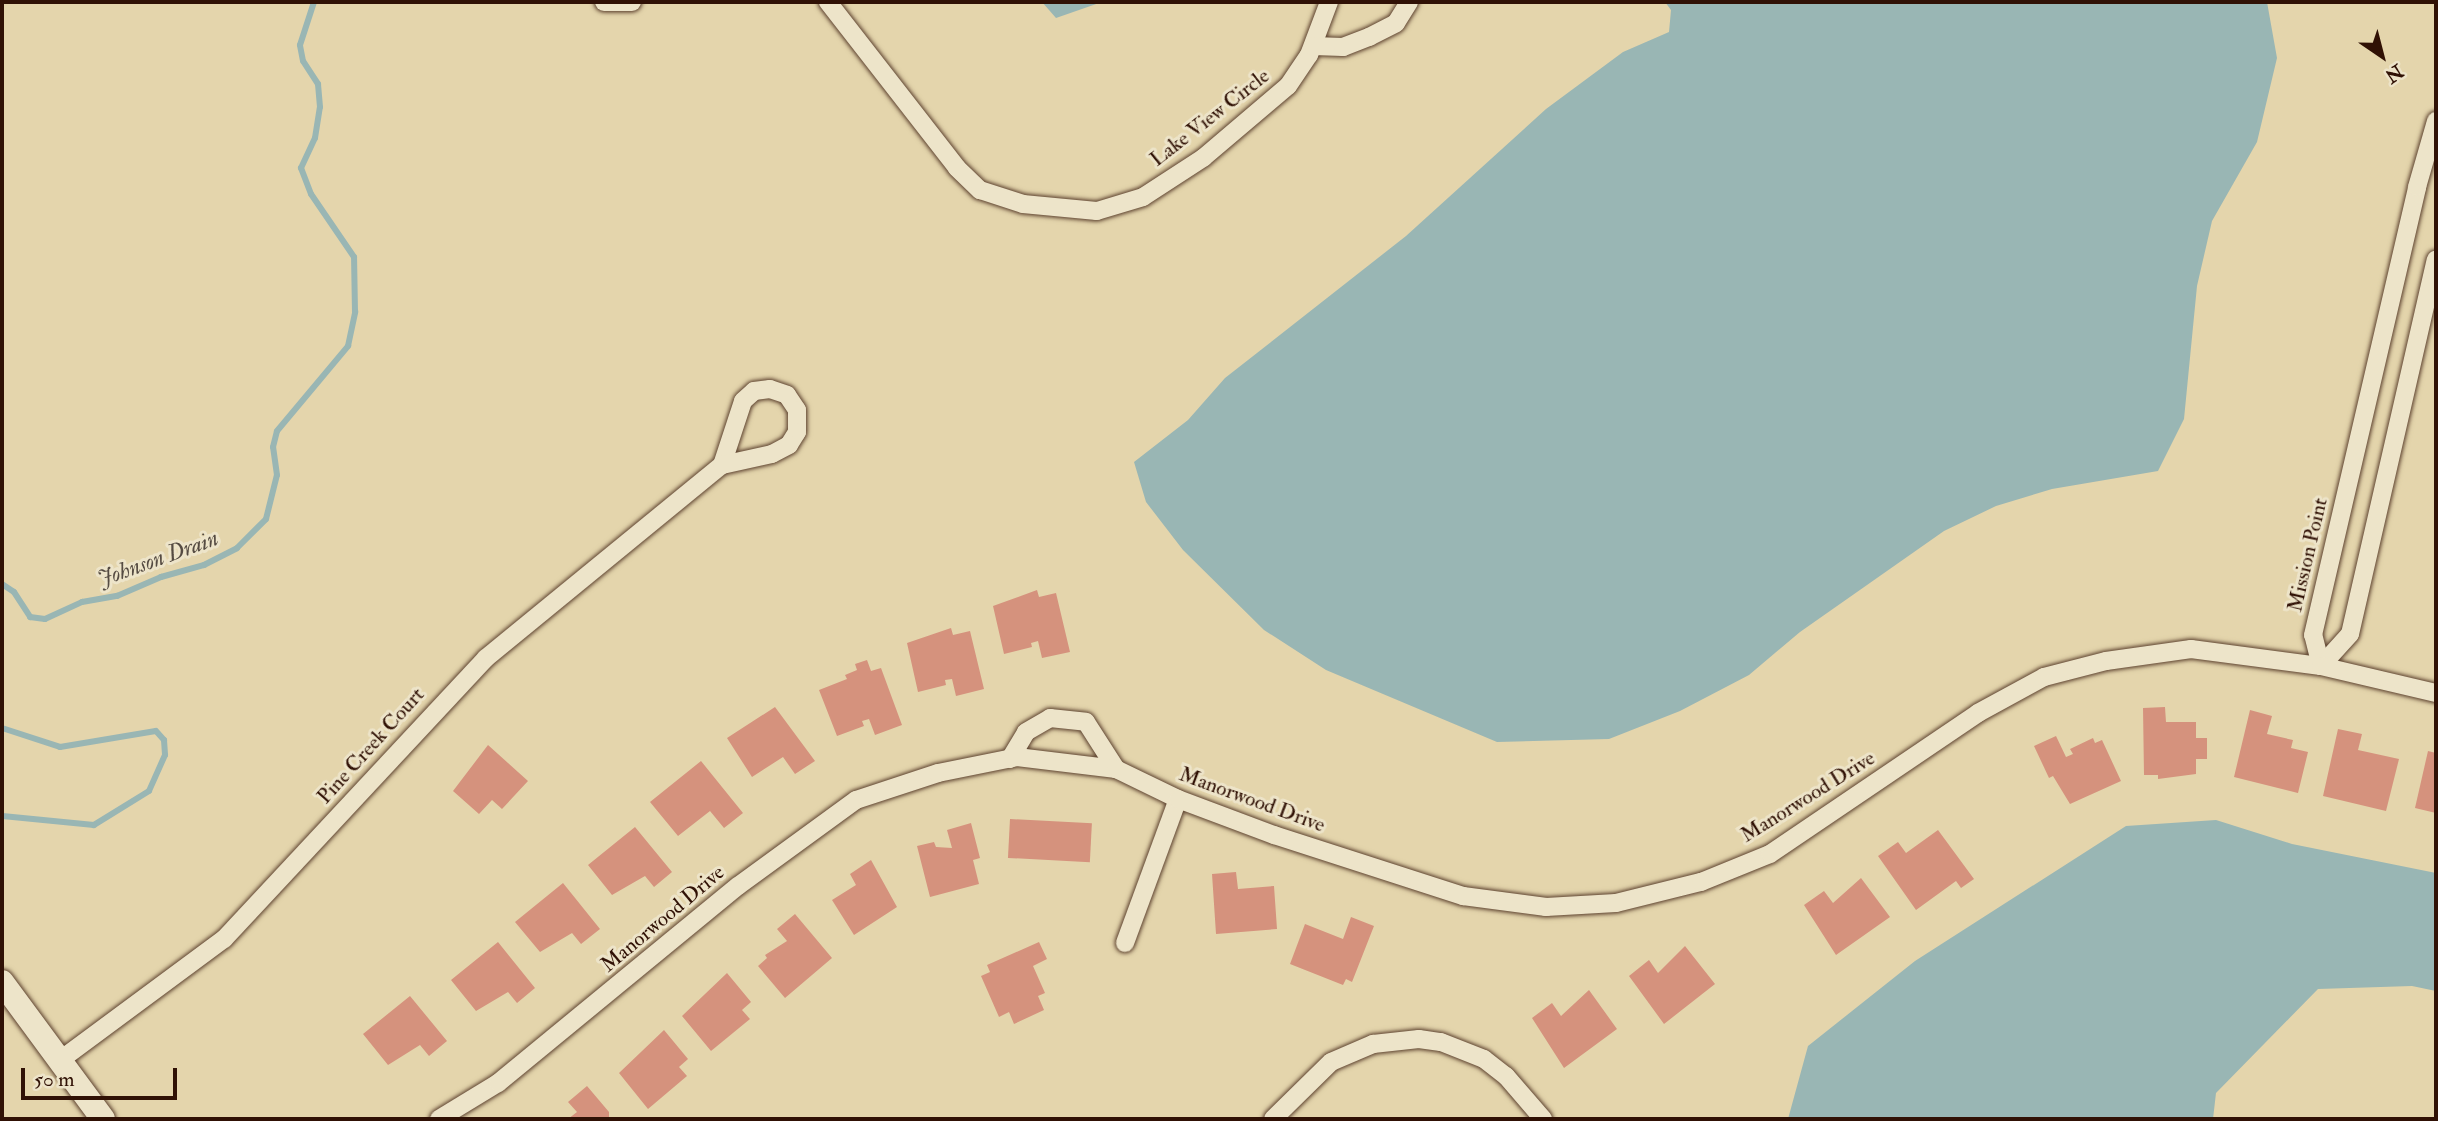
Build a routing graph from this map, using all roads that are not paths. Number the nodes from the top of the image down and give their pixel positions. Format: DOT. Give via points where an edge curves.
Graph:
graph roads {
  1 [pos="604,2"];
  2 [pos="632,2"];
  3 [pos="828,2"];
  4 [pos="1329,2"];
  5 [pos="1409,2"];
  6 [pos="1313,46"];
  7 [pos="2436,121"];
  8 [pos="2436,260"];
  9 [pos="722,466"];
  10 [pos="2321,666"];
  11 [pos="2436,693"];
  12 [pos="1010,759"];
  13 [pos="1116,769"];
  14 [pos="1178,799"];
  15 [pos="1125,943"];
  16 [pos="2,982"];
  17 [pos="59,1061"];
  18 [pos="103,1119"];
  19 [pos="439,1119"];
  20 [pos="1273,1119"];
  21 [pos="1542,1119"];
  1 -- 2 [label="street"];
  3 -- 6 [label="street, Lake View Circle" via="957,168 981,190 1023,204 1064,210 1097,211 1143,197 1203,158 1288,86"];
  4 -- 6 [label="street, Lake View Circle"];
  5 -- 6 [label="street" via="1396,23 1369,37 1343,47"];
  7 -- 10 [label="street, Mission Point" via="2314,635"];
  8 -- 10 [label="street" via="2350,634"];
  9 -- 9 [label="street, Pine Creek Court" via="743,401 754,391 769,389 787,396 797,410 797,432 789,445 772,454"];
  9 -- 17 [label="street, Pine Creek Court" via="486,658 224,939"];
  10 -- 11 [label="street, Manorwood Drive"];
  10 -- 14 [label="street, Manorwood Drive" via="2191,649 2106,661 2044,677 1978,713 1770,854 1701,882 1616,902 1546,907 1464,896"];
  12 -- 13 [label="street, Manorwood Drive"];
  12 -- 13 [label="street" via="1026,732 1050,718 1086,722"];
  12 -- 19 [label="street, Manorwood Drive" via="938,773 856,800 738,886 498,1083"];
  13 -- 14 [label="street, Manorwood Drive"];
  14 -- 15 [label="street"];
  16 -- 17 [label="main road"];
  17 -- 18 [label="main road"];
  20 -- 21 [label="street" via="1310,1080 1351,1051 1396,1039 1419,1039 1441,1042 1484,1059 1506,1076"];
}
